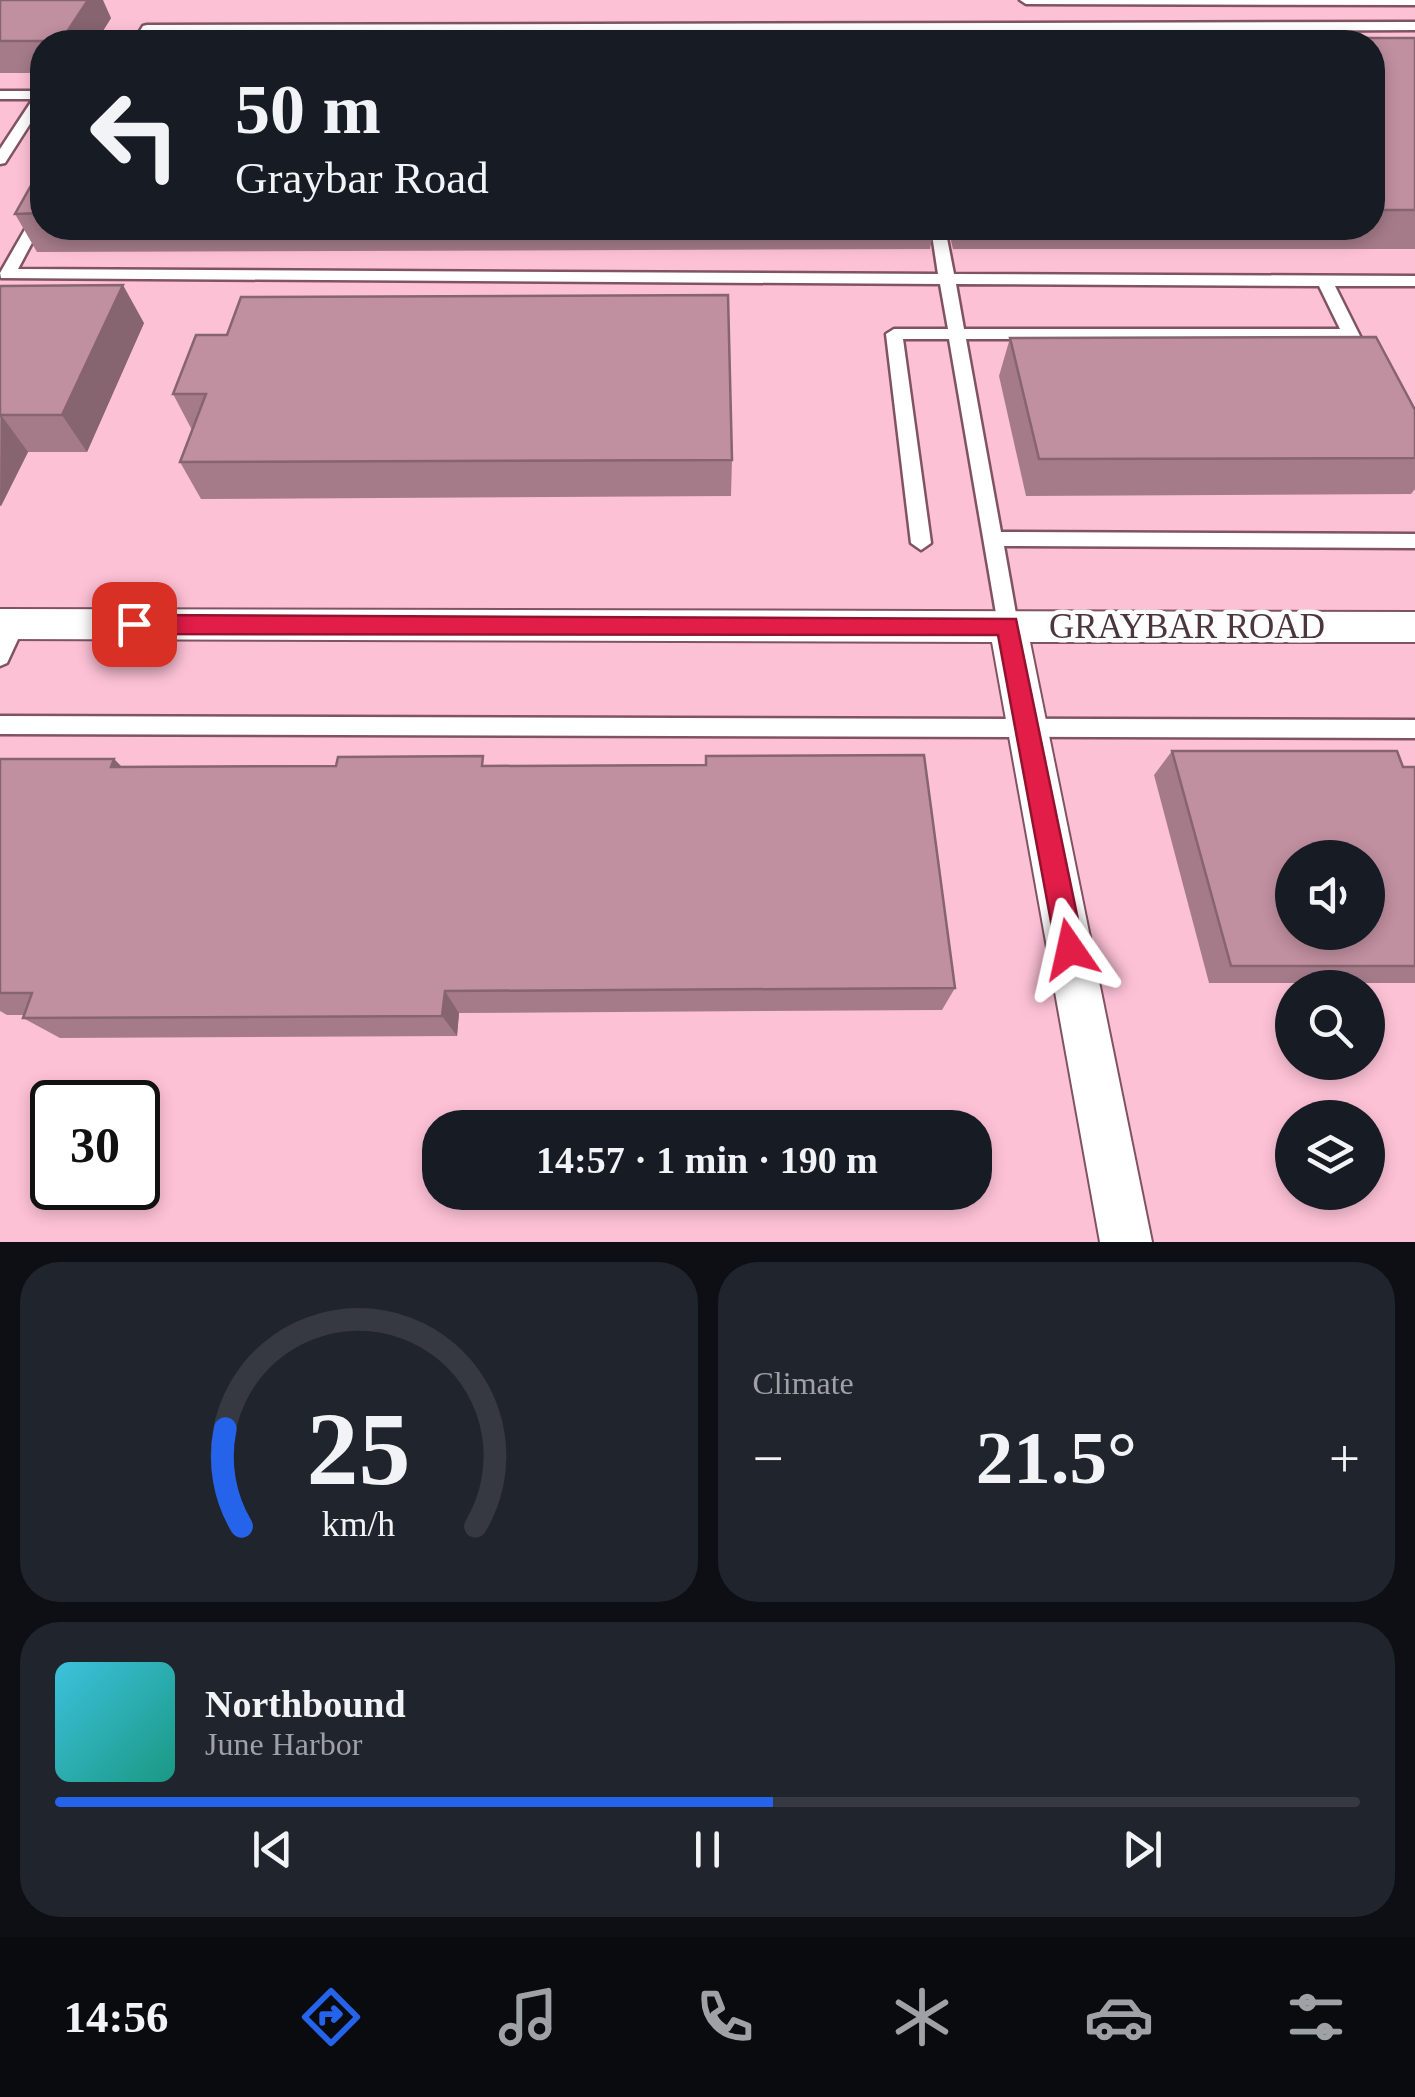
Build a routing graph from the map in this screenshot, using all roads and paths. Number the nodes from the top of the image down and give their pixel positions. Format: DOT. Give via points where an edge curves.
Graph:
graph roads {
  1 [pos="1026,0"];
  2 [pos="1393,0"];
  3 [pos="1415,0"];
  4 [pos="1415,26"];
  5 [pos="1211,30"];
  6 [pos="0,94"];
  7 [pos="30,95"];
  8 [pos="30,114"];
  9 [pos="0,160"];
  10 [pos="30,233"];
  11 [pos="940,240"];
  12 [pos="947,279"];
  13 [pos="1324,280"];
  14 [pos="1415,280"];
  15 [pos="957,334"];
  16 [pos="1350,334"];
  17 [pos="1367,366"];
  18 [pos="992,539"];
  19 [pos="1415,541"];
  20 [pos="921,543"];
  21 [pos="1008,625"];
  22 [pos="1415,627"];
  23 [pos="5,635"];
  24 [pos="0,726"];
  25 [pos="1415,728"];
  26 [pos="1028,729"];
  27 [pos="1126,1242"];
  1 -- 2 [label="lane"];
  2 -- 3 [label="lane"];
  4 -- 5 [label="lane"];
  6 -- 7 [label="lane"];
  8 -- 9 [label="lane"];
  10 -- 12 [label="lane" via="7,274"];
  11 -- 12 [label="lane"];
  12 -- 13 [label="lane"];
  12 -- 15 [label="lane"];
  13 -- 14 [label="lane"];
  13 -- 16 [label="lane"];
  15 -- 16 [label="lane"];
  15 -- 18 [label="lane"];
  15 -- 20 [label="lane" via="894,334"];
  16 -- 17 [label="lane"];
  18 -- 19 [label="lane"];
  18 -- 21 [label="lane"];
  21 -- 22 [label="street, GRAYBAR ROAD"];
  21 -- 23 [label="street, GRAYBAR ROAD"];
  21 -- 26 [label="street"];
  24 -- 26 [label="lane"];
  25 -- 26 [label="lane"];
  26 -- 27 [label="street"];
}
